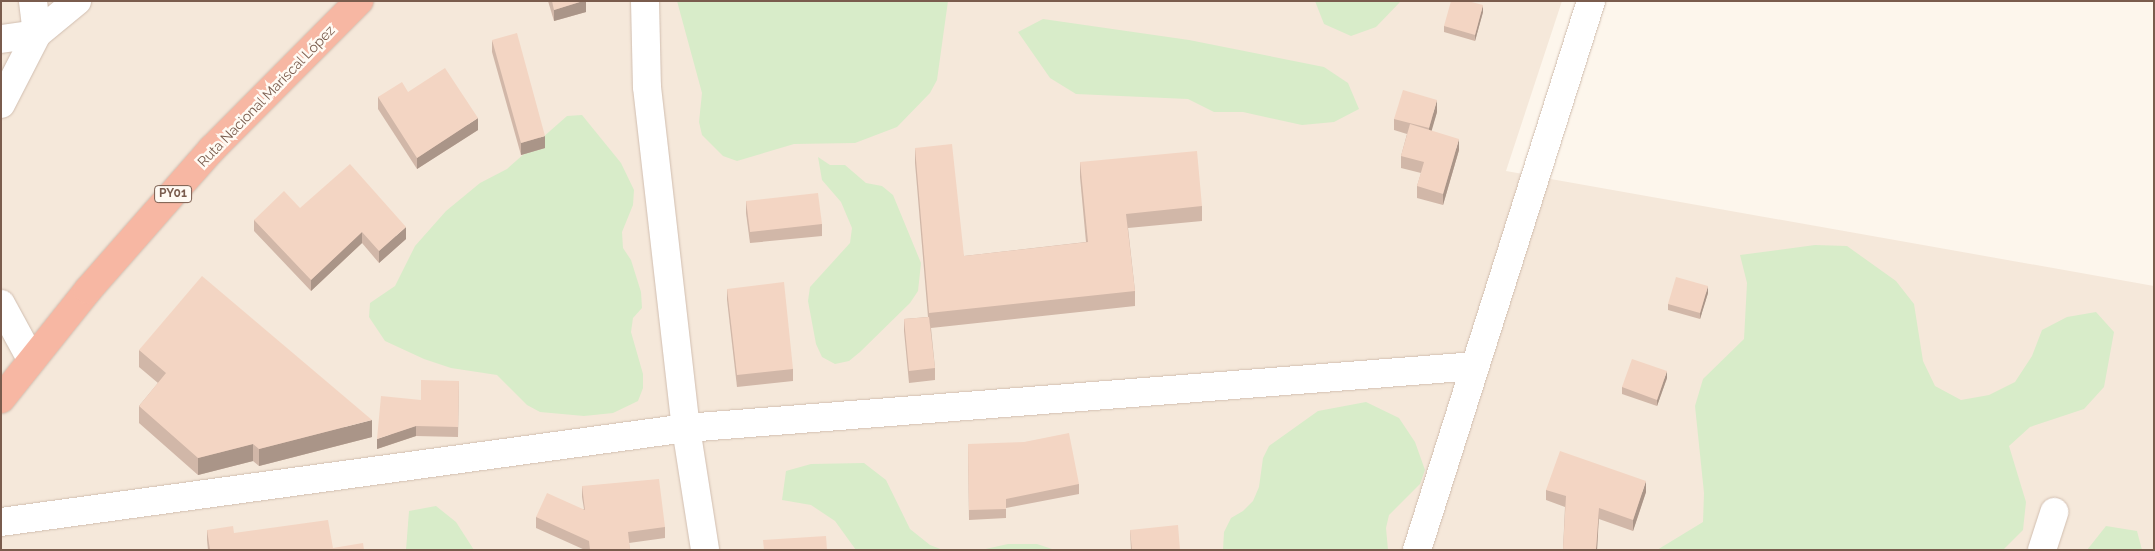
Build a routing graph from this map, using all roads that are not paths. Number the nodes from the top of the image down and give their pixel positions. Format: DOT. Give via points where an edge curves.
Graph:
graph roads {
  1 [pos="33,1"];
  2 [pos="77,1"];
  3 [pos="359,1"];
  4 [pos="645,1"];
  5 [pos="1591,1"];
  6 [pos="37,34"];
  7 [pos="1,40"];
  8 [pos="1,104"];
  9 [pos="1,304"];
  10 [pos="31,359"];
  11 [pos="1475,366"];
  12 [pos="1,399"];
  13 [pos="686,428"];
  14 [pos="2054,512"];
  15 [pos="1,522"];
  16 [pos="705,550"];
  17 [pos="1418,550"];
  18 [pos="2042,550"];
  1 -- 6 [label="street"];
  2 -- 6 [label="street"];
  3 -- 10 [label="highway, Ruta Nacional Mariscal López / PY01" via="212,149"];
  4 -- 13 [label="street" via="647,87"];
  5 -- 11 [label="street"];
  6 -- 7 [label="street"];
  6 -- 8 [label="street"];
  9 -- 10 [label="street"];
  10 -- 12 [label="highway, Ruta Nacional Mariscal López / PY01"];
  11 -- 13 [label="street"];
  11 -- 17 [label="street"];
  13 -- 15 [label="street"];
  13 -- 16 [label="street"];
  14 -- 18 [label="street"];
}
